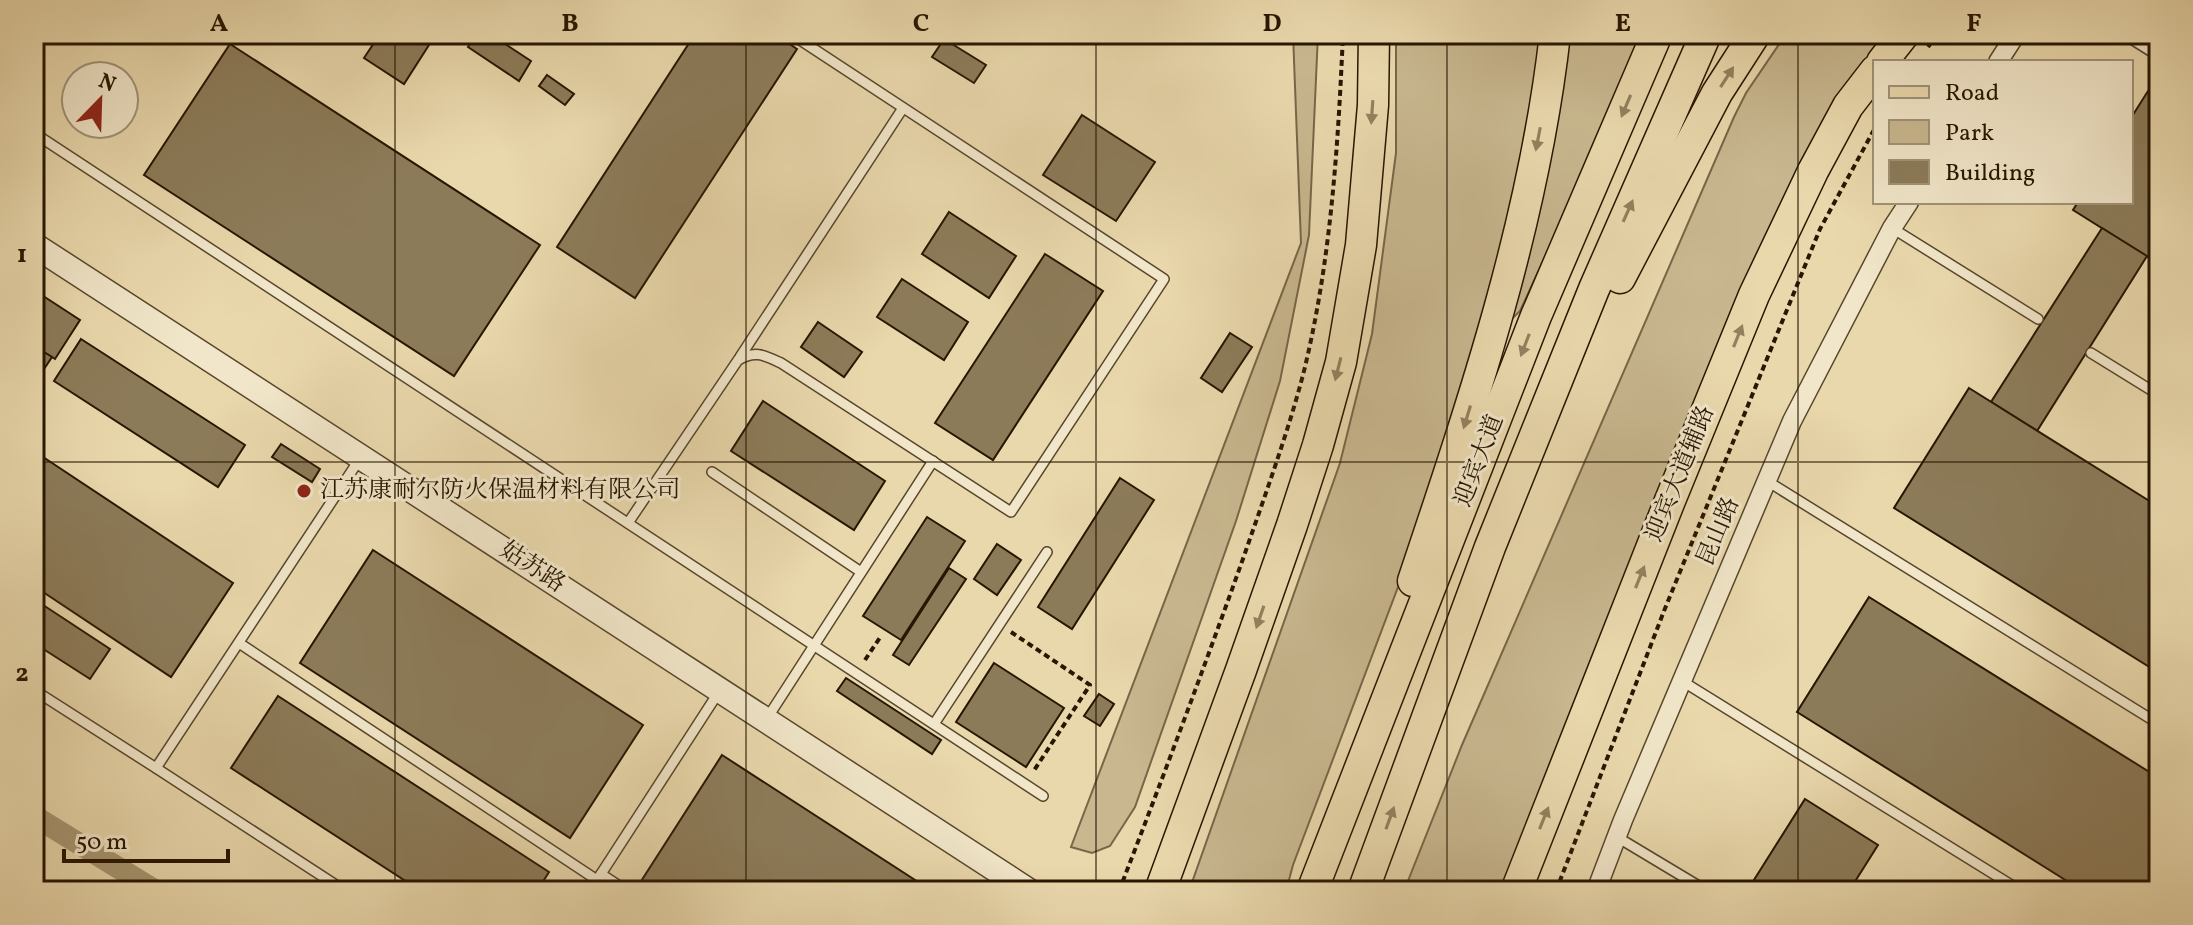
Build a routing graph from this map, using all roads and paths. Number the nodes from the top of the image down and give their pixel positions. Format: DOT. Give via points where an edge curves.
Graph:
graph roads {
  1 [pos="791,34"];
  2 [pos="1343,34"];
  3 [pos="1374,34"];
  4 [pos="1555,34"];
  5 [pos="1657,34"];
  6 [pos="1706,34"];
  7 [pos="1755,34"];
  8 [pos="1904,34"];
  9 [pos="2016,34"];
  10 [pos="2132,34"];
  11 [pos="2159,51"];
  12 [pos="1884,60"];
  13 [pos="1999,60"];
  14 [pos="1873,74"];
  15 [pos="903,108"];
  16 [pos="1873,132"];
  17 [pos="34,133"];
  18 [pos="1908,204"];
  19 [pos="1892,228"];
  20 [pos="34,245"];
  21 [pos="2038,319"];
  22 [pos="2091,353"];
  23 [pos="738,360"];
  24 [pos="2159,395"];
  25 [pos="361,457"];
  26 [pos="933,461"];
  27 [pos="712,472"];
  28 [pos="1767,481"];
  29 [pos="628,523"];
  30 [pos="1490,547"];
  31 [pos="1047,552"];
  32 [pos="861,572"];
  33 [pos="999,624"];
  34 [pos="881,636"];
  35 [pos="239,643"];
  36 [pos="814,645"];
  37 [pos="857,674"];
  38 [pos="1682,681"];
  39 [pos="34,690"];
  40 [pos="720,690"];
  41 [pos="766,720"];
  42 [pos="934,724"];
  43 [pos="2159,724"];
  44 [pos="156,768"];
  45 [pos="1025,784"];
  46 [pos="1043,796"];
  47 [pos="1617,837"];
  48 [pos="599,877"];
  49 [pos="345,891"];
  50 [pos="590,891"];
  51 [pos="627,891"];
  52 [pos="1029,891"];
  53 [pos="1119,891"];
  54 [pos="1160,891"];
  55 [pos="1310,891"];
  56 [pos="1363,891"];
  57 [pos="1516,891"];
  58 [pos="1556,891"];
  59 [pos="1596,891"];
  60 [pos="1707,891"];
  61 [pos="2021,891"];
  1 -- 15 [label="lane"];
  2 -- 53 [label="path" via="1322,284 1303,373 1203,673"];
  3 -- 54 [label="main road, one-way" via="1361,245 1341,362 1292,525"];
  4 -- 55 [label="main road, one-way" via="1509,277"];
  5 -- 55 [label="main road, 迎宾大道, one-way" via="1536,316"];
  30 -- 6 [label="main road, 迎宾大道, one-way" via="1594,289"];
  30 -- 7 [label="main road, one-way" via="1633,250 1717,93"];
  8 -- 12 [label="main road"];
  9 -- 13 [label="street"];
  10 -- 11 [label="street"];
  57 -- 14 [label="main road, 迎宾大道辅路, one-way" via="1754,295 1813,171 1848,106"];
  15 -- 23 [label="lane"];
  15 -- 26 [label="lane" via="1164,279 1011,512"];
  16 -- 58 [label="path" via="1814,243"];
  17 -- 29 [label="lane"];
  18 -- 19 [label="street, 昆山路"];
  19 -- 21 [label="lane"];
  19 -- 28 [label="street, 昆山路" via="1792,421"];
  20 -- 25 [label="street, 姑苏路"];
  22 -- 24 [label="lane"];
  23 -- 26 [label="lane" via="748,354 781,363"];
  23 -- 29 [label="lane"];
  25 -- 35 [label="lane"];
  25 -- 40 [label="street, 姑苏路"];
  26 -- 32 [label="lane"];
  27 -- 32 [label="lane"];
  28 -- 38 [label="street, 昆山路"];
  28 -- 43 [label="lane"];
  29 -- 36 [label="lane"];
  56 -- 30 [label="main road, 迎宾大道, one-way"];
  31 -- 33 [label="lane"];
  32 -- 36 [label="lane"];
  33 -- 42 [label="lane"];
  33 -- 45 [label="path" via="1090,685"];
  34 -- 37 [label="path"];
  35 -- 44 [label="lane"];
  35 -- 48 [label="lane"];
  36 -- 37 [label="lane"];
  36 -- 41 [label="lane"];
  37 -- 42 [label="lane"];
  38 -- 47 [label="street, 昆山路"];
  38 -- 61 [label="lane"];
  39 -- 44 [label="lane"];
  40 -- 41 [label="street, 姑苏路"];
  40 -- 48 [label="lane"];
  41 -- 52 [label="street, 姑苏路"];
  42 -- 45 [label="lane"];
  44 -- 49 [label="lane"];
  45 -- 46 [label="lane"];
  47 -- 59 [label="street, 昆山路"];
  47 -- 60 [label="lane"];
  48 -- 50 [label="lane"];
  48 -- 51 [label="lane"];
}
